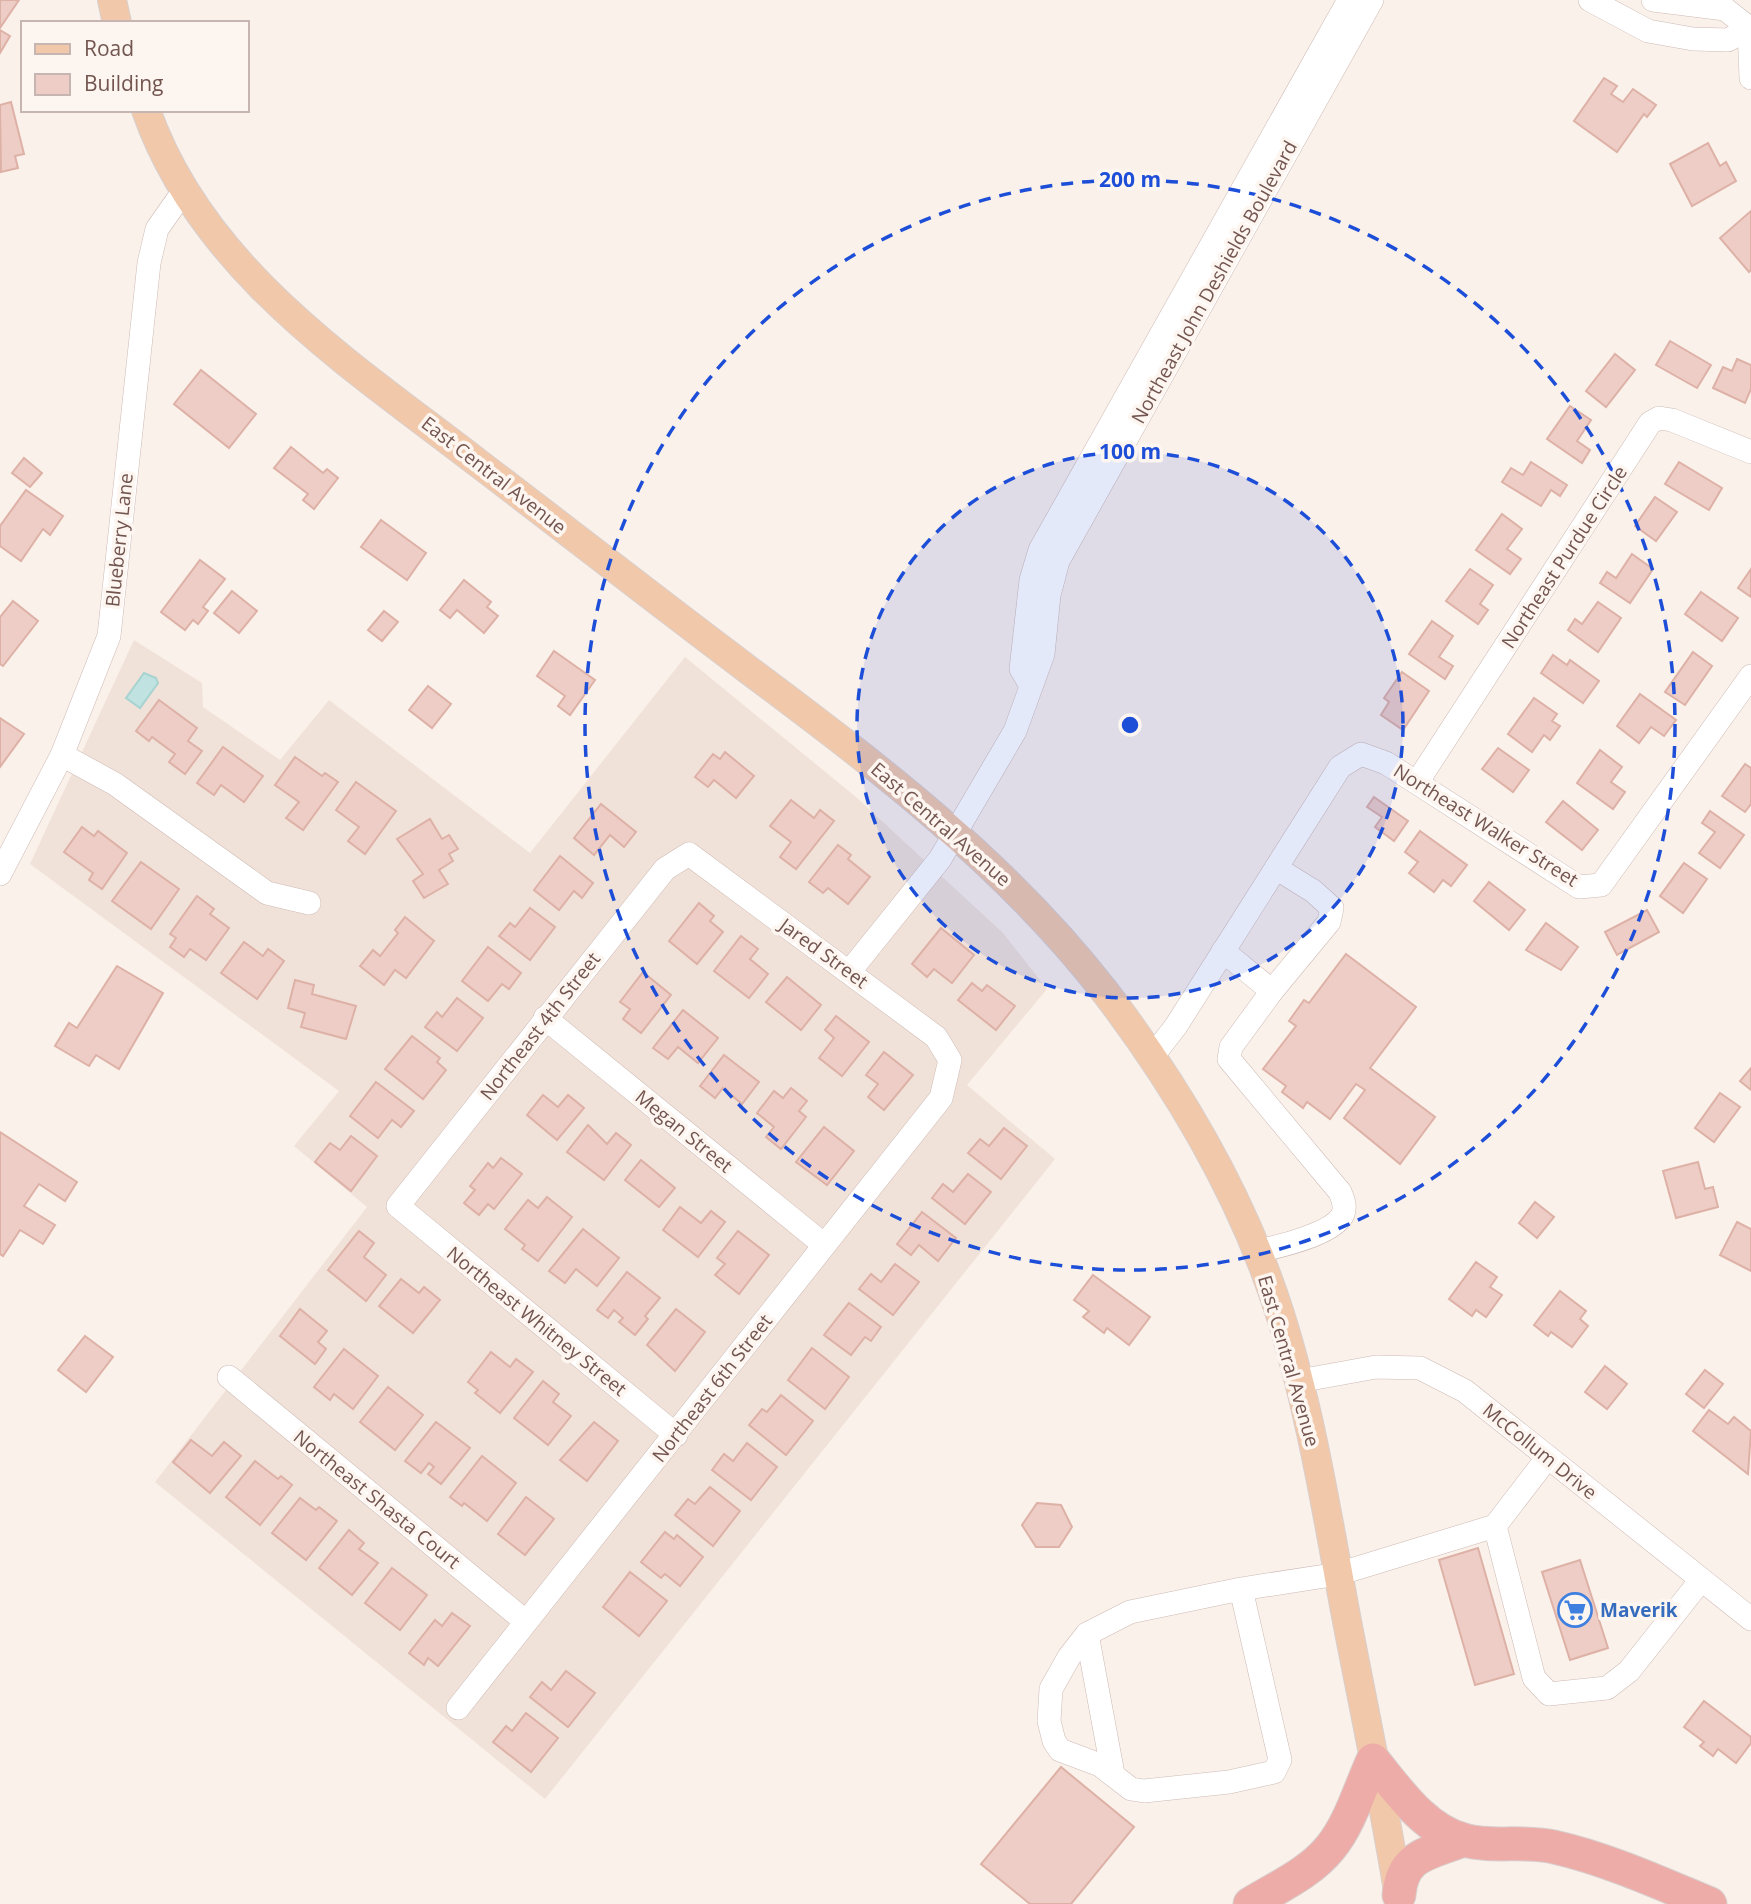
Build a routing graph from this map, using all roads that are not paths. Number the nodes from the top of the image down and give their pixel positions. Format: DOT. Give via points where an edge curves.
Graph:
graph roads {
  1 [pos="112,0"];
  2 [pos="1349,0"];
  3 [pos="1372,0"];
  4 [pos="1590,0"];
  5 [pos="1653,0"];
  6 [pos="117,21"];
  7 [pos="1750,27"];
  8 [pos="1751,78"];
  9 [pos="147,112"];
  10 [pos="183,192"];
  11 [pos="1751,452"];
  12 [pos="1751,676"];
  13 [pos="1031,686"];
  14 [pos="62,755"];
  15 [pos="1418,781"];
  16 [pos="957,832"];
  17 [pos="689,854"];
  18 [pos="1276,868"];
  19 [pos="0,874"];
  20 [pos="309,902"];
  21 [pos="1223,951"];
  22 [pos="850,971"];
  23 [pos="1272,991"];
  24 [pos="545,1018"];
  25 [pos="1152,1057"];
  26 [pos="950,1060"];
  27 [pos="398,1206"];
  28 [pos="823,1244"];
  29 [pos="1257,1251"];
  30 [pos="229,1377"];
  31 [pos="1299,1381"];
  32 [pos="676,1436"];
  33 [pos="1548,1457"];
  34 [pos="1495,1526"];
  35 [pos="1338,1574"];
  36 [pos="1701,1580"];
  37 [pos="1241,1589"];
  38 [pos="1751,1619"];
  39 [pos="525,1620"];
  40 [pos="1087,1634"];
  41 [pos="458,1709"];
  42 [pos="1373,1760"];
  43 [pos="1113,1774"];
  44 [pos="1463,1840"];
  45 [pos="1400,1900"];
  46 [pos="1250,1904"];
  47 [pos="1710,1904"];
  1 -- 6 [label="main road"];
  2 -- 13 [label="street, Northeast John Deshields Boulevard" via="1040,550 1031,580 1020,669"];
  3 -- 13 [label="street, Northeast John Deshields Boulevard" via="1058,561 1043,654"];
  4 -- 7 [label="street" via="1648,31 1693,39 1728,40"];
  5 -- 7 [label="street" via="1726,9"];
  7 -- 8 [label="street"];
  9 -- 10 [label="main road, East Central Avenue"];
  10 -- 14 [label="street, Blueberry Lane" via="157,229 149,263 109,636"];
  10 -- 16 [label="main road, East Central Avenue" via="218,241 282,309"];
  11 -- 15 [label="street, Northeast Purdue Circle" via="1672,420 1660,418 1650,424"];
  12 -- 15 [label="street, Northeast Walker Street" via="1601,885 1579,887"];
  13 -- 16 [label="street, Northeast John Deshields Boulevard" via="1015,731"];
  14 -- 19 [label="street, Blueberry Lane"];
  14 -- 20 [label="street" via="115,784 267,893"];
  15 -- 18 [label="street, Northeast Walker Street" via="1361,754 1340,767"];
  16 -- 22 [label="street, Northeast John Deshields Boulevard"];
  16 -- 25 [label="main road, East Central Avenue" via="1034,908 1105,991"];
  17 -- 22 [label="street, Jared Street"];
  17 -- 24 [label="street, Northeast 4th Street" via="666,869"];
  18 -- 21 [label="street, Northeast Walker Street"];
  18 -- 23 [label="street" via="1332,908 1329,922"];
  21 -- 23 [label="street"];
  21 -- 25 [label="street, Northeast Walker Street"];
  22 -- 26 [label="street, Jared Street" via="936,1037"];
  23 -- 29 [label="street" via="1231,1047 1229,1059 1340,1192 1344,1203 1335,1224"];
  24 -- 27 [label="street, Northeast 4th Street"];
  24 -- 28 [label="street, Megan Street"];
  25 -- 29 [label="main road, East Central Avenue" via="1190,1116"];
  26 -- 28 [label="street, Northeast 6th Street" via="941,1098"];
  27 -- 32 [label="street, Northeast Whitney Street"];
  28 -- 32 [label="street, Northeast 6th Street"];
  29 -- 31 [label="main road, East Central Avenue"];
  30 -- 39 [label="street, Northeast Shasta Court"];
  31 -- 33 [label="street, McCollum Drive" via="1376,1367 1420,1368 1465,1391"];
  31 -- 35 [label="main road, East Central Avenue"];
  32 -- 39 [label="street, Northeast 6th Street"];
  33 -- 34 [label="street"];
  33 -- 36 [label="street, McCollum Drive"];
  34 -- 35 [label="street"];
  34 -- 36 [label="street" via="1534,1678 1549,1694 1607,1688 1629,1671"];
  35 -- 37 [label="street"];
  35 -- 42 [label="main road, East Central Avenue"];
  36 -- 38 [label="street, McCollum Drive"];
  37 -- 40 [label="street" via="1130,1612"];
  37 -- 43 [label="street" via="1280,1760 1278,1768 1255,1778 1158,1790 1131,1789"];
  39 -- 41 [label="street, Northeast 6th Street"];
  40 -- 43 [label="street"];
  40 -- 43 [label="street" via="1051,1689 1049,1721 1060,1749"];
  42 -- 44 [label="highway" via="1412,1808"];
  42 -- 45 [label="main road, East Central Avenue"];
  42 -- 46 [label="highway" via="1330,1848 1307,1869"];
  44 -- 45 [label="highway" via="1413,1861 1401,1874"];
  44 -- 47 [label="highway" via="1551,1846"];
}
